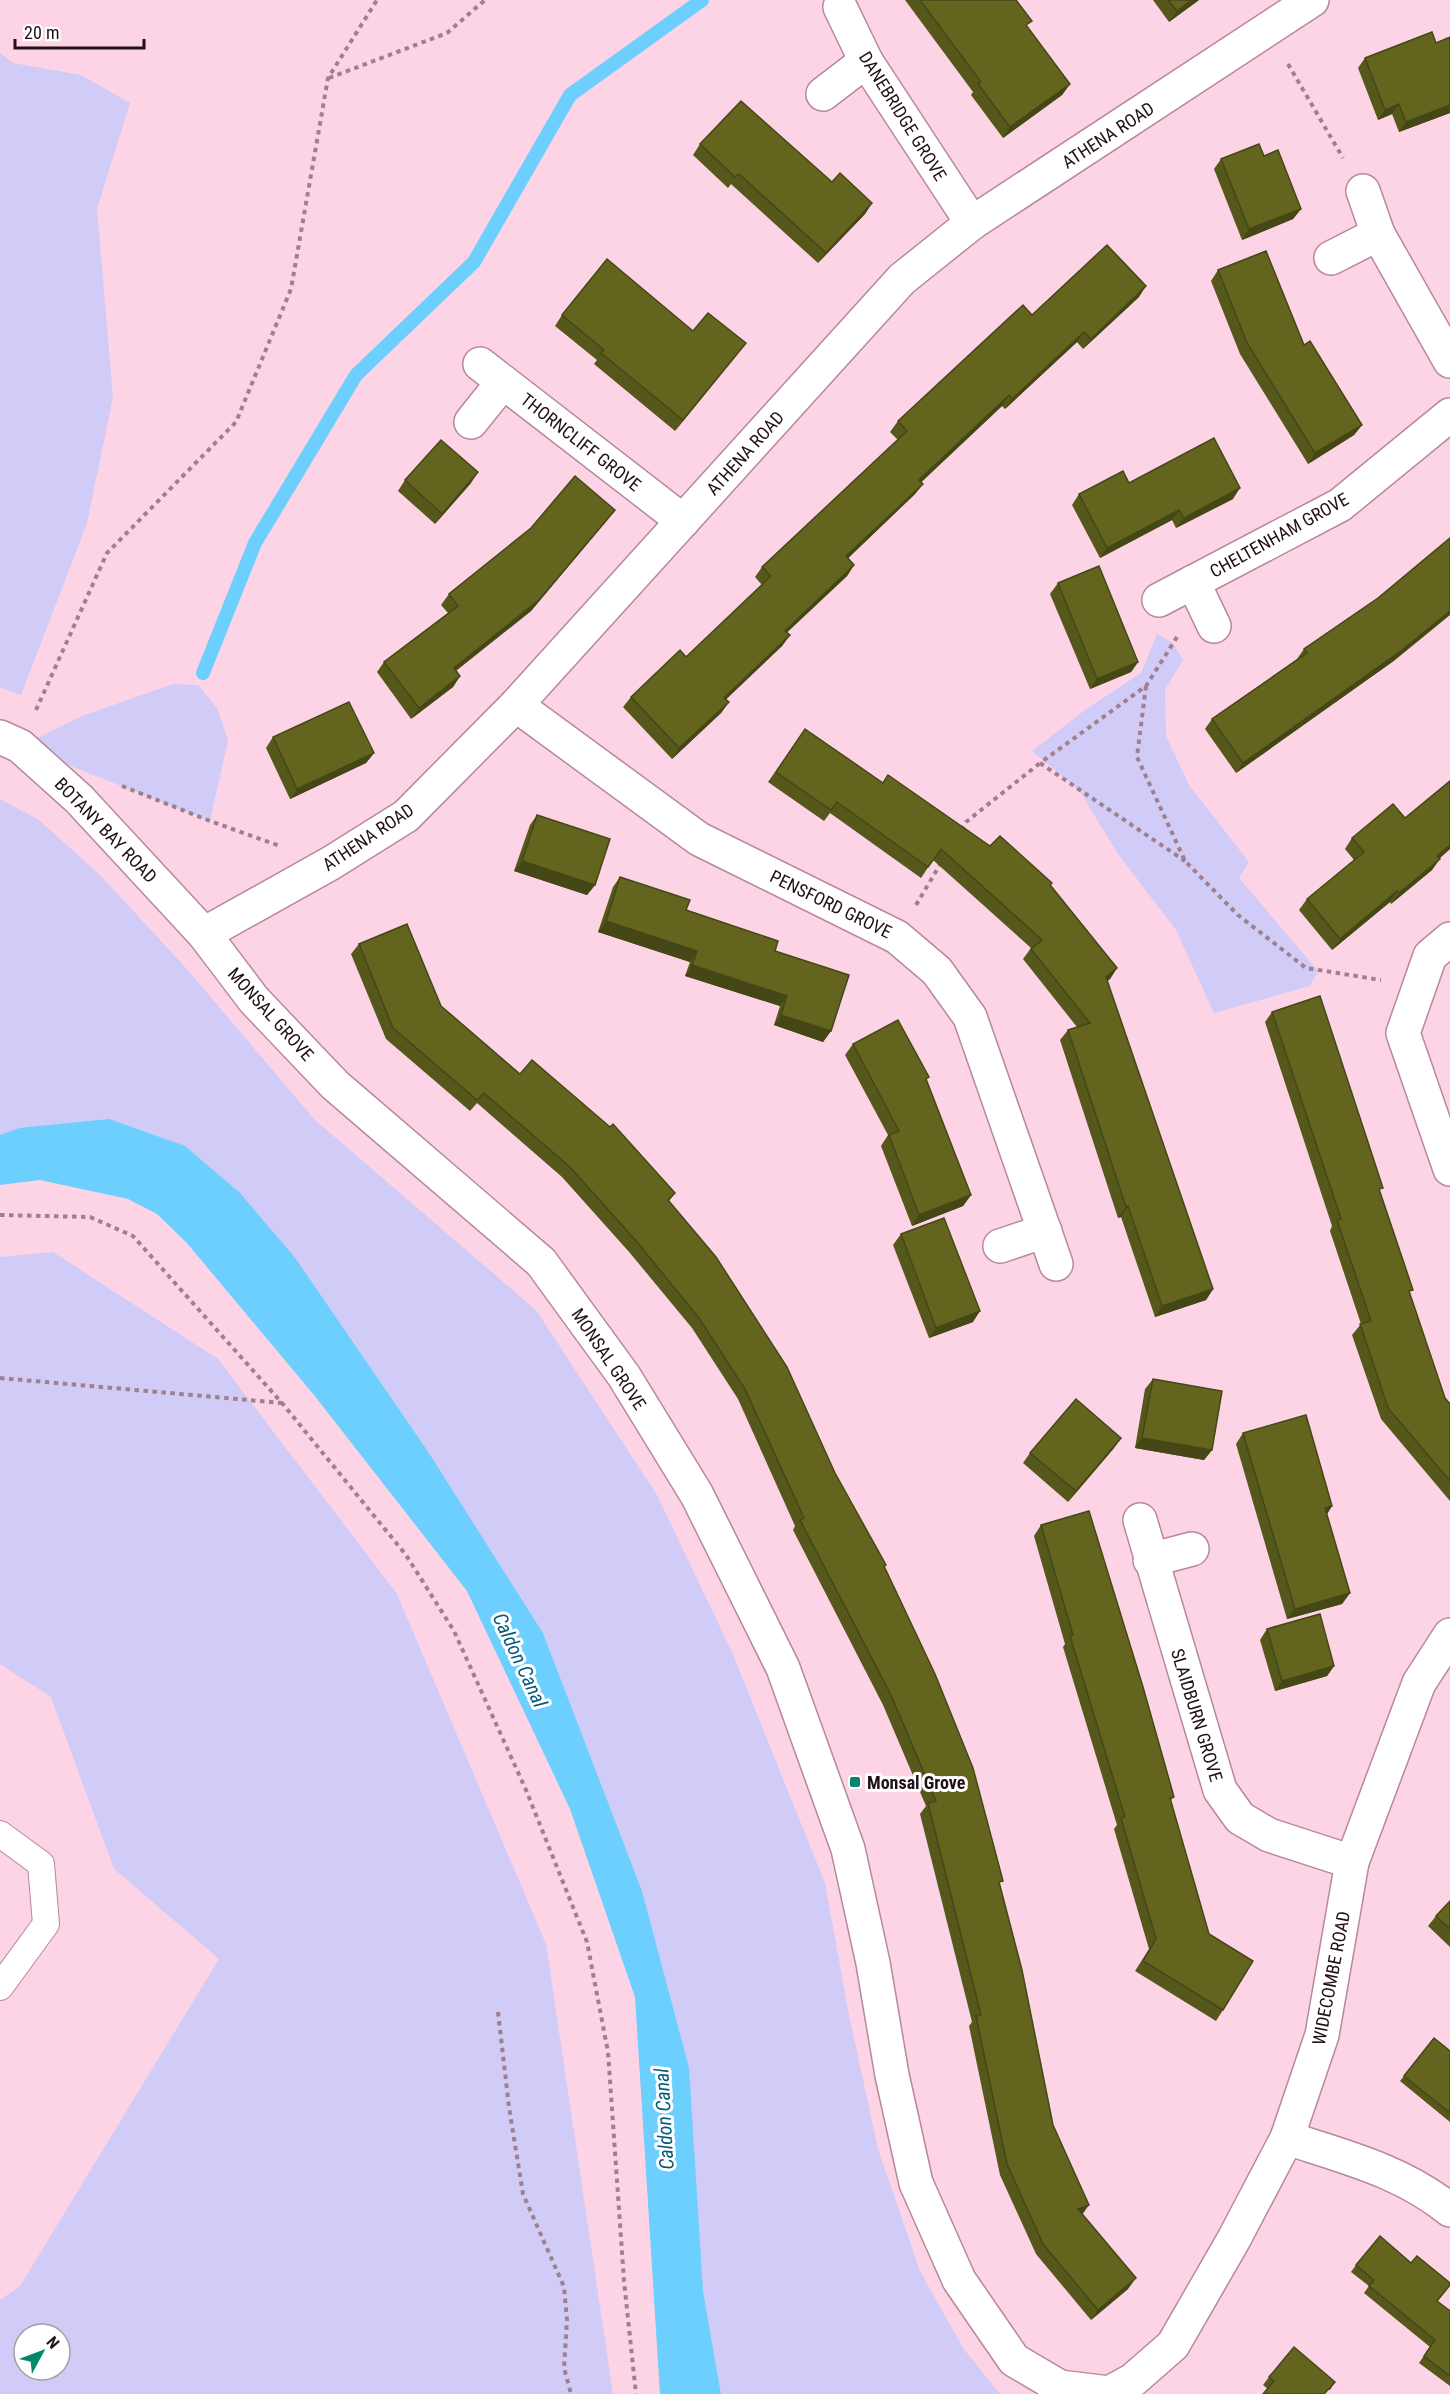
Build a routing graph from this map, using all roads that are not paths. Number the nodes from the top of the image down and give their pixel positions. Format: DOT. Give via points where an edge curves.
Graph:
graph roads {
  1 [pos="1312,0"];
  2 [pos="840,7"];
  3 [pos="866,61"];
  4 [pos="823,94"];
  5 [pos="1363,191"];
  6 [pos="972,223"];
  7 [pos="1378,234"];
  8 [pos="1331,258"];
  9 [pos="1450,361"];
  10 [pos="1450,415"];
  11 [pos="471,422"];
  12 [pos="683,520"];
  13 [pos="1193,582"];
  14 [pos="1159,600"];
  15 [pos="1214,626"];
  16 [pos="516,705"];
  17 [pos="10,742"];
  18 [pos="204,934"];
  19 [pos="1450,939"];
  20 [pos="1450,1169"];
  21 [pos="1045,1231"];
  22 [pos="1000,1246"];
  23 [pos="1056,1264"];
  24 [pos="1140,1520"];
  25 [pos="1192,1549"];
  26 [pos="1150,1560"];
  27 [pos="1450,1635"];
  28 [pos="0,1834"];
  29 [pos="1352,1862"];
  30 [pos="0,1987"];
  31 [pos="1287,2138"];
  32 [pos="1450,2210"];
  33 [pos="1173,2344"];
  34 [pos="1110,2393"];
  1 -- 6 [label="street, ATHENA ROAD"];
  2 -- 3 [label="street, DANEBRIDGE GROVE"];
  3 -- 4 [label="street"];
  3 -- 6 [label="street, DANEBRIDGE GROVE"];
  5 -- 7 [label="street"];
  6 -- 12 [label="street, ATHENA ROAD" via="902,279"];
  7 -- 8 [label="street"];
  7 -- 9 [label="street"];
  10 -- 13 [label="street, CHELTENHAM GROVE" via="1340,506"];
  11 -- 12 [label="street, THORNCLIFF GROVE" via="491,373"];
  12 -- 16 [label="street, ATHENA ROAD"];
  13 -- 14 [label="street, CHELTENHAM GROVE"];
  13 -- 15 [label="street"];
  16 -- 18 [label="street, ATHENA ROAD" via="406,816"];
  16 -- 21 [label="street, PENSFORD GROVE" via="699,839 897,937 937,971 970,1017"];
  17 -- 18 [label="street, BOTANY BAY ROAD" via="79,799"];
  18 -- 34 [label="street, MONSAL GROVE" via="254,1000 335,1085 541,1262 624,1376 667,1445 697,1495 783,1668 848,1849 916,2183 959,2280 1014,2360 1060,2386"];
  19 -- 20 [label="street" via="1430,956 1403,1033"];
  21 -- 22 [label="street"];
  21 -- 23 [label="street, PENSFORD GROVE"];
  24 -- 26 [label="street, SLAIDBURN GROVE"];
  25 -- 26 [label="street"];
  26 -- 29 [label="street, SLAIDBURN GROVE" via="1220,1790 1240,1818 1269,1835"];
  27 -- 29 [label="street, WIDECOMBE ROAD" via="1419,1683"];
  28 -- 30 [label="lane" via="41,1864 46,1924"];
  29 -- 31 [label="street, WIDECOMBE ROAD" via="1322,2035"];
  31 -- 32 [label="street" via="1372,2166 1426,2191"];
  31 -- 33 [label="street, WIDECOMBE ROAD"];
  33 -- 34 [label="street, MONSAL GROVE" via="1134,2380"];
}
